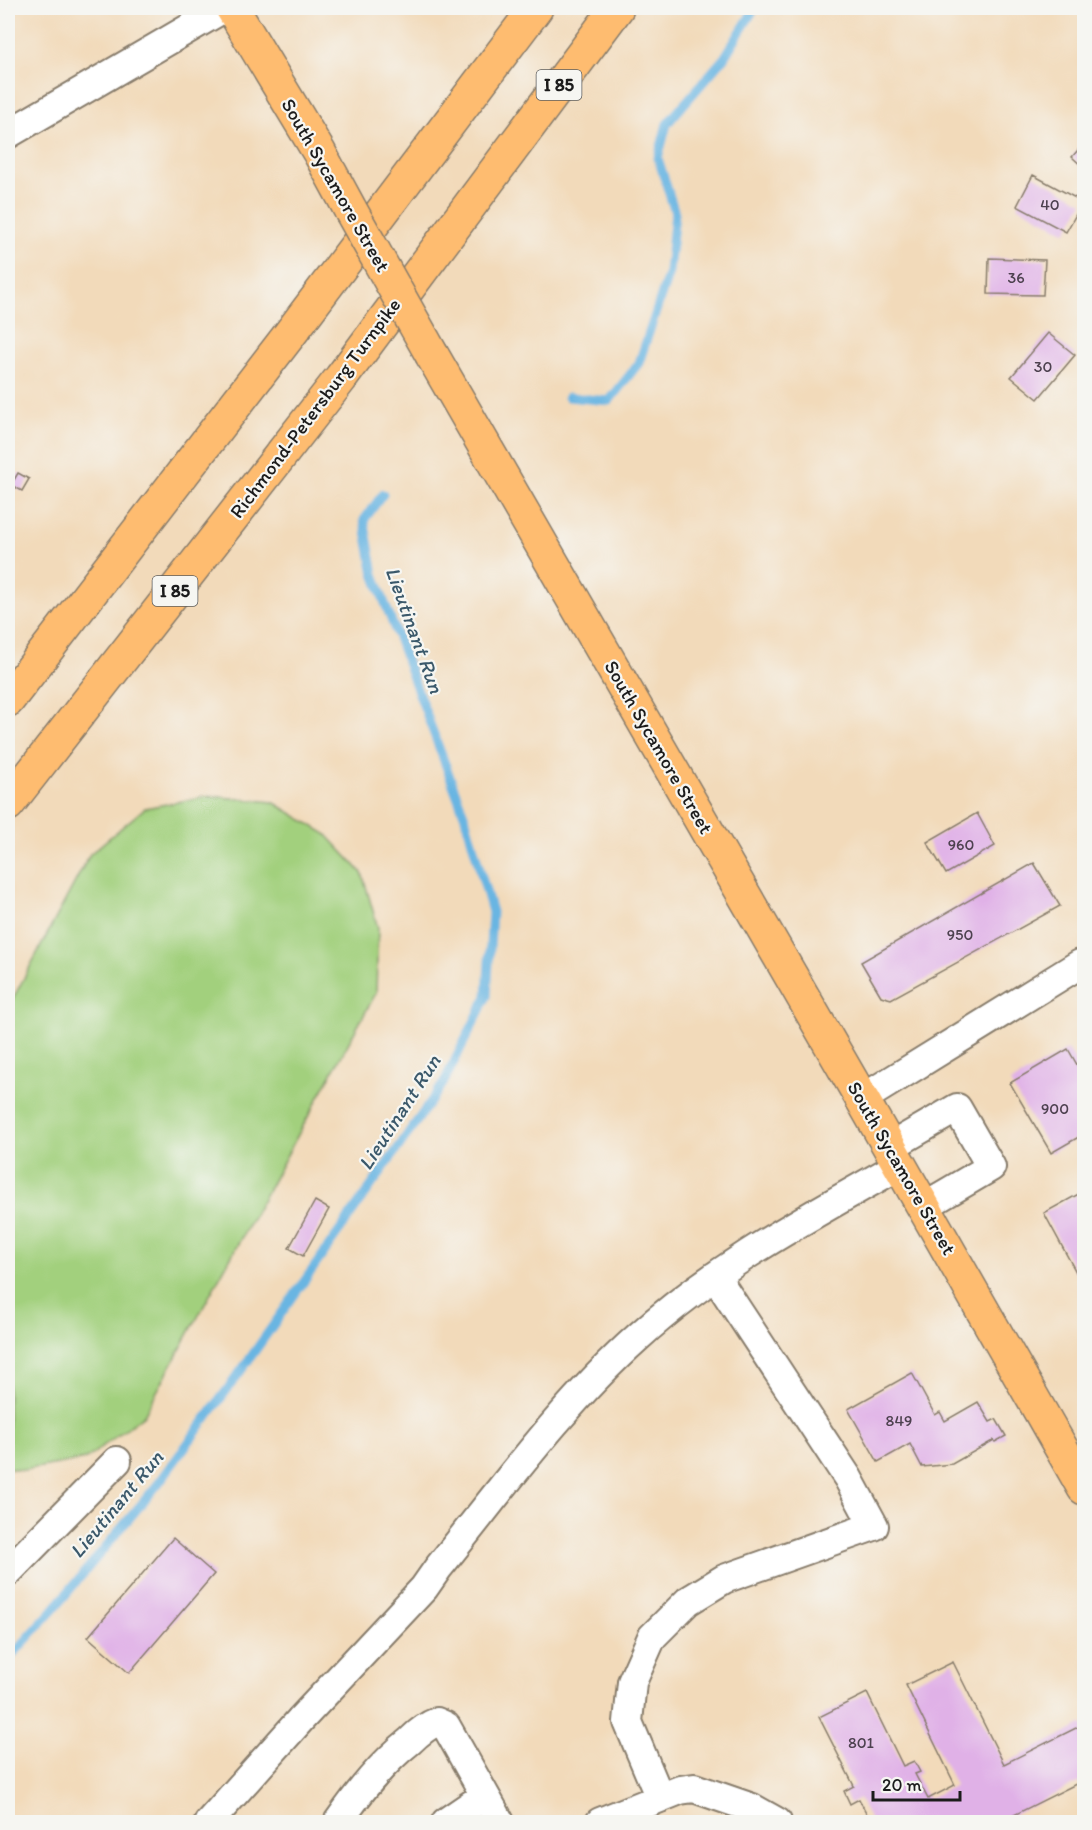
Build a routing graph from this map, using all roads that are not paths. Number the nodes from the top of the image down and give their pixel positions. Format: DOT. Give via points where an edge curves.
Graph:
graph roads {
  1 [pos="224,8"];
  2 [pos="232,8"];
  3 [pos="536,8"];
  4 [pos="617,8"];
  5 [pos="8,134"];
  6 [pos="8,700"];
  7 [pos="8,804"];
  8 [pos="1080,964"];
  9 [pos="862,1099"];
  10 [pos="895,1156"];
  11 [pos="923,1207"];
  12 [pos="715,1276"];
  13 [pos="117,1461"];
  14 [pos="1084,1488"];
  15 [pos="8,1572"];
  16 [pos="484,1796"];
  17 [pos="660,1798"];
  18 [pos="209,1822"];
  19 [pos="338,1822"];
  20 [pos="446,1822"];
  21 [pos="500,1822"];
  22 [pos="600,1822"];
  23 [pos="777,1822"];
  1 -- 5 [label="street"];
  2 -- 9 [label="main road, South Sycamore Street, bridge" via="319,152"];
  3 -- 6 [label="main road"];
  4 -- 7 [label="main road, Richmond-Petersburg Turnpike / I 85" via="341,378"];
  8 -- 9 [label="street"];
  9 -- 10 [label="main road, South Sycamore Street"];
  10 -- 11 [label="main road, South Sycamore Street"];
  10 -- 11 [label="street" via="957,1108 991,1167"];
  10 -- 12 [label="street"];
  11 -- 14 [label="main road, South Sycamore Street"];
  12 -- 17 [label="street" via="848,1478 874,1526 724,1579 688,1601 652,1637 632,1682 628,1722"];
  12 -- 18 [label="street" via="637,1338 570,1405 424,1588"];
  13 -- 15 [label="street"];
  16 -- 19 [label="street" via="446,1726 437,1722 391,1756"];
  16 -- 20 [label="street"];
  16 -- 21 [label="street"];
  17 -- 22 [label="street"];
  17 -- 23 [label="street" via="694,1788 752,1808"];
}
